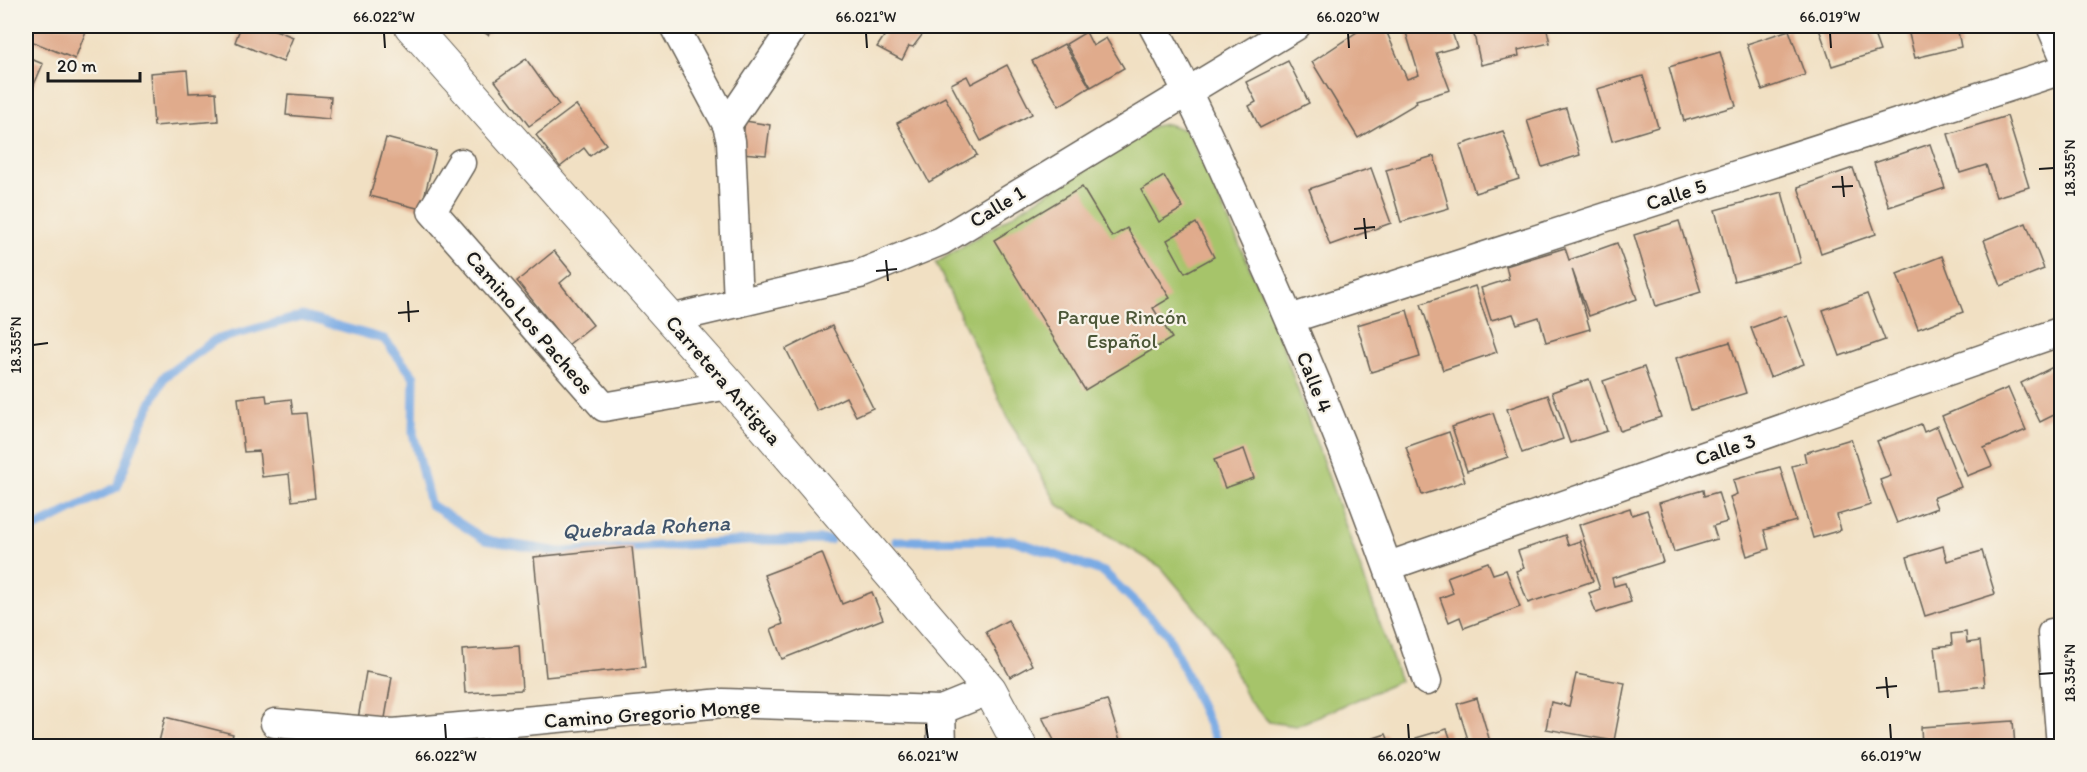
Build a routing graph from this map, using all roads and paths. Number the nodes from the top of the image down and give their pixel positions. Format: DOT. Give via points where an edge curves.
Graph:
graph roads {
  1 [pos="411,26"];
  2 [pos="675,26"];
  3 [pos="794,26"];
  4 [pos="1153,26"];
  5 [pos="1296,26"];
  6 [pos="2051,26"];
  7 [pos="2061,52"];
  8 [pos="2061,70"];
  9 [pos="1187,89"];
  10 [pos="727,125"];
  11 [pos="461,163"];
  12 [pos="738,303"];
  13 [pos="670,319"];
  14 [pos="1290,319"];
  15 [pos="2061,332"];
  16 [pos="729,385"];
  17 [pos="1389,566"];
  18 [pos="2052,633"];
  19 [pos="1426,681"];
  20 [pos="990,690"];
  21 [pos="940,710"];
  22 [pos="275,723"];
  23 [pos="942,747"];
  24 [pos="1020,747"];
  25 [pos="2061,747"];
  1 -- 13 [label="street, Carretera Antigua"];
  2 -- 10 [label="street"];
  3 -- 10 [label="street"];
  4 -- 9 [label="street, Calle 4"];
  5 -- 9 [label="street, Calle 1"];
  6 -- 7 [label="street"];
  8 -- 14 [label="street, Calle 5"];
  9 -- 12 [label="street, Calle 1" via="941,241 860,274"];
  9 -- 14 [label="street, Calle 4"];
  10 -- 12 [label="street" via="731,141"];
  11 -- 16 [label="street, Camino Los Pacheos" via="432,211 604,407"];
  12 -- 13 [label="street, Calle 1"];
  13 -- 16 [label="street, Carretera Antigua"];
  14 -- 17 [label="street, Calle 4"];
  15 -- 17 [label="street, Calle 3"];
  16 -- 20 [label="street, Carretera Antigua"];
  17 -- 19 [label="street, Calle 4"];
  18 -- 25 [label="street"];
  20 -- 21 [label="street, Camino Gregorio Monge"];
  20 -- 24 [label="street, Carretera Antigua"];
  21 -- 22 [label="street, Camino Gregorio Monge" via="723,703 393,733"];
  21 -- 23 [label="street"];
}
